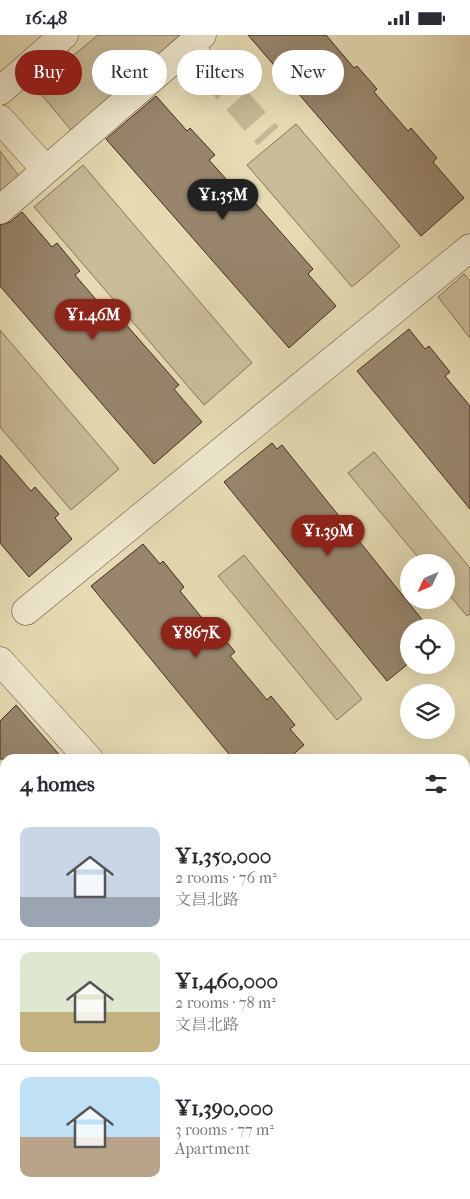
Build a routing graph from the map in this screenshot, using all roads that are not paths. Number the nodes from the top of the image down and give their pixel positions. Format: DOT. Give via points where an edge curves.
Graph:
graph roads {
  1 [pos="64,35"];
  2 [pos="196,41"];
  3 [pos="0,91"];
  4 [pos="0,119"];
  5 [pos="46,170"];
  6 [pos="0,209"];
  7 [pos="470,248"];
  8 [pos="26,611"];
  9 [pos="0,661"];
  10 [pos="84,754"];
  1 -- 3 [label="street"];
  2 -- 5 [label="street"];
  4 -- 5 [label="street"];
  5 -- 6 [label="street"];
  7 -- 8 [label="street"];
  9 -- 10 [label="street"];
}
